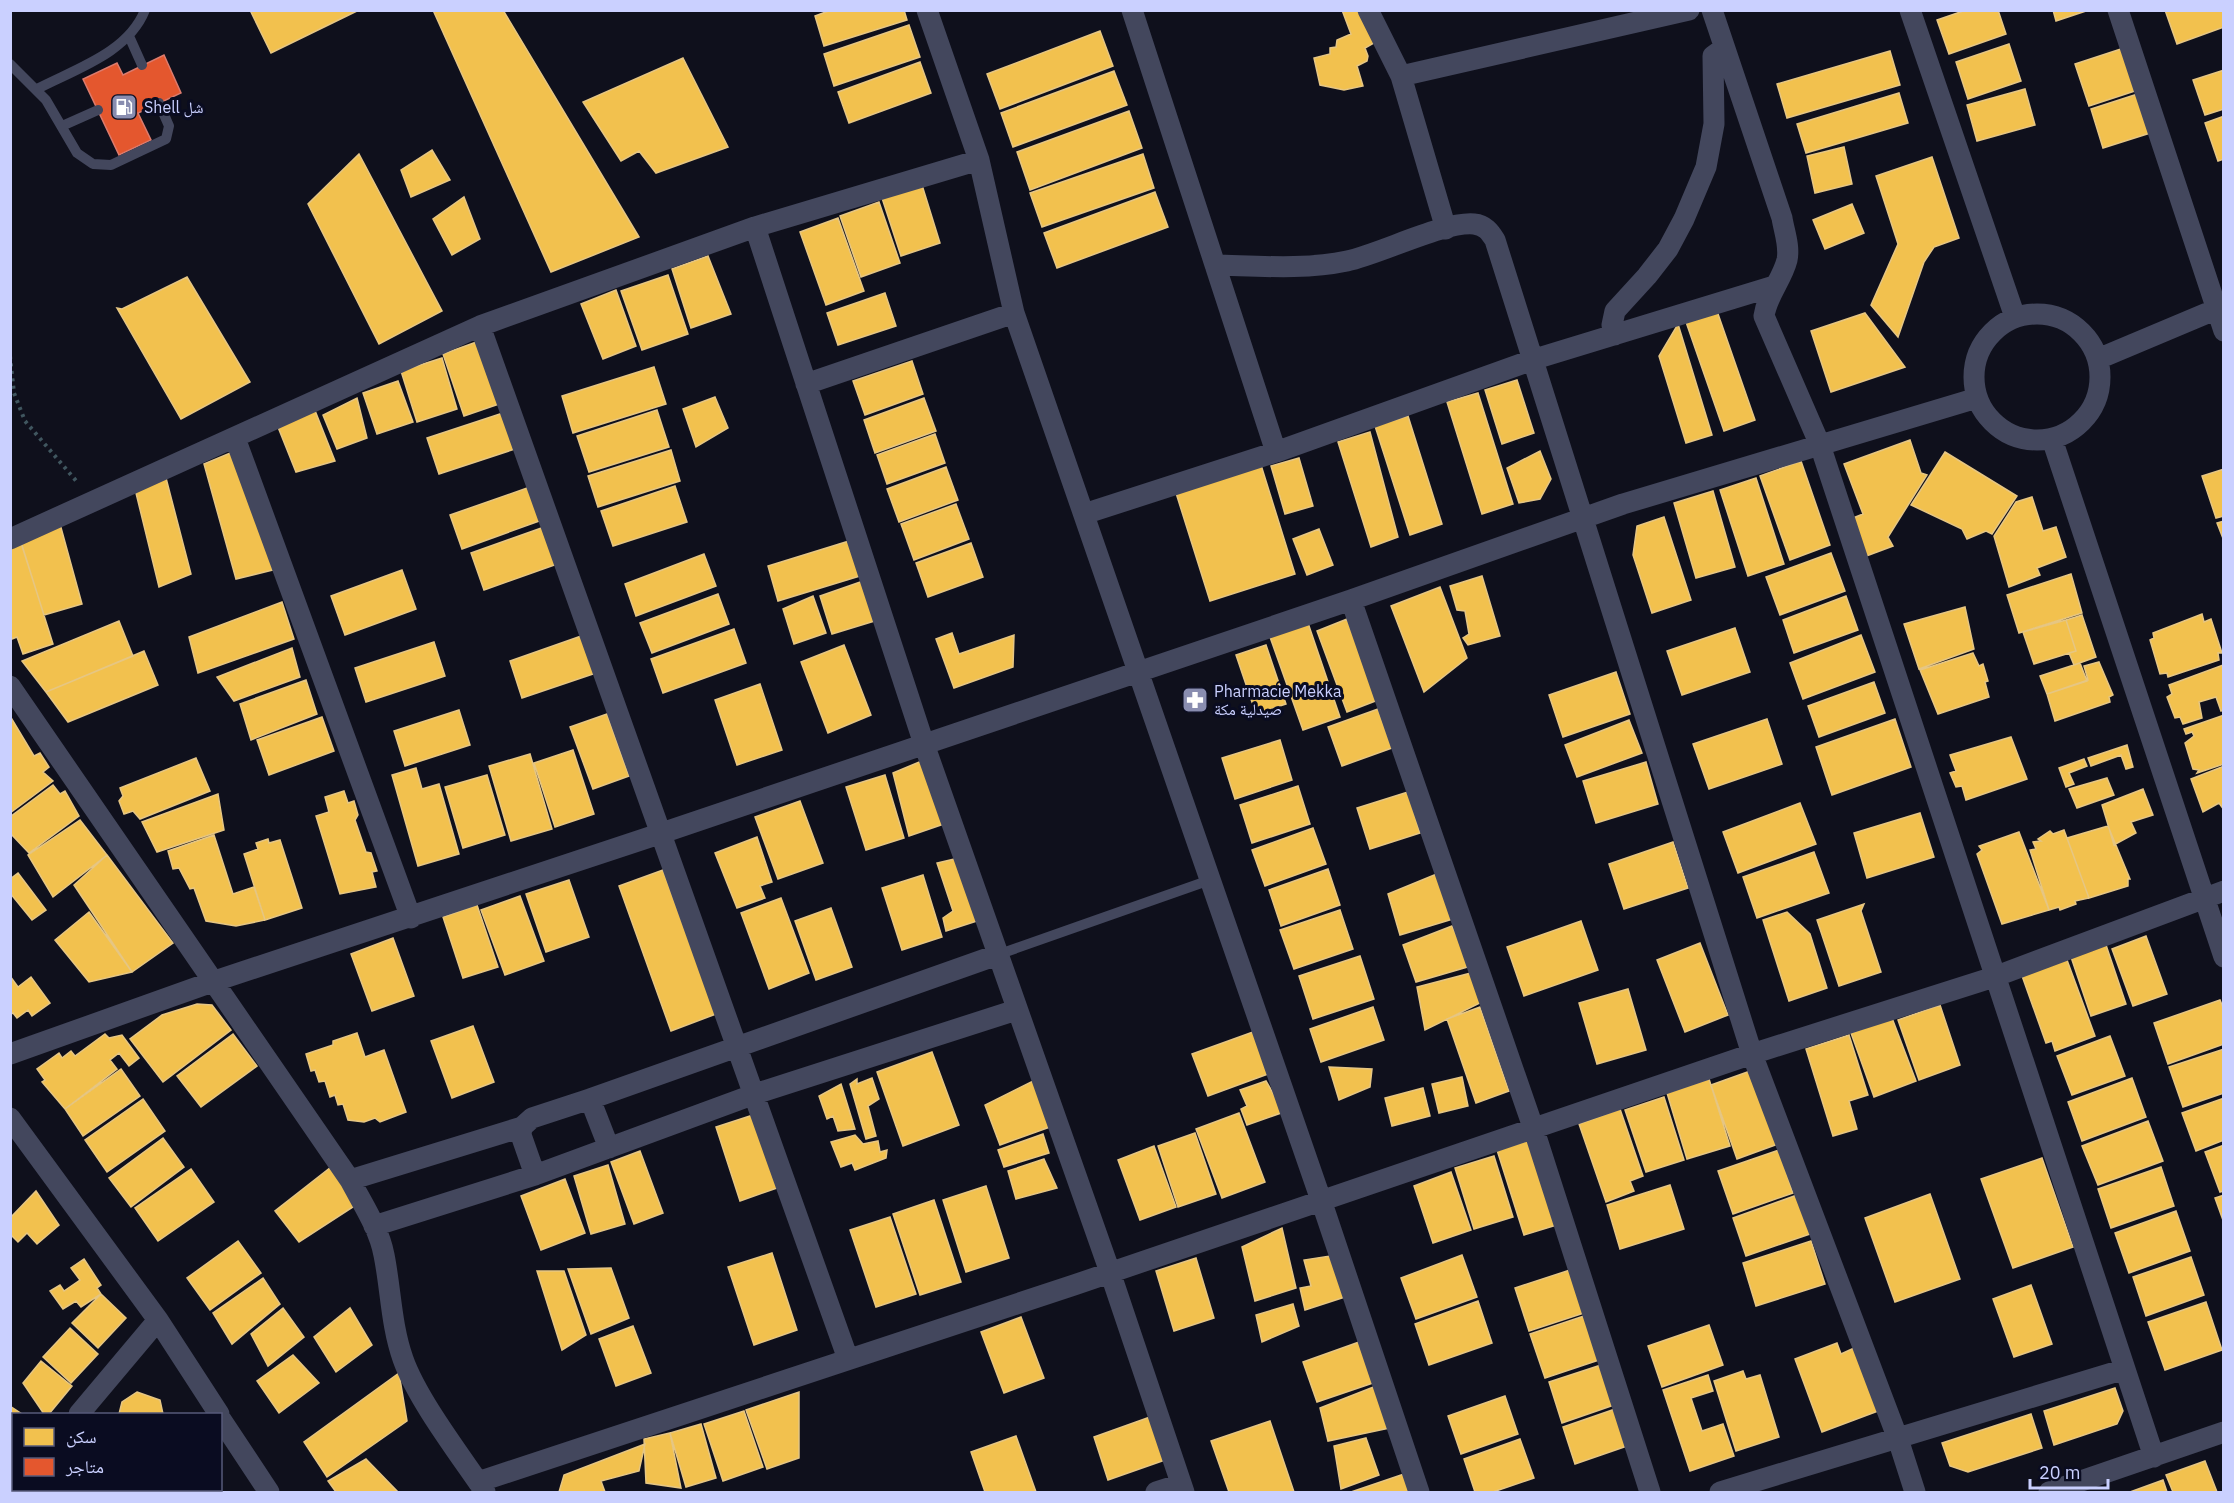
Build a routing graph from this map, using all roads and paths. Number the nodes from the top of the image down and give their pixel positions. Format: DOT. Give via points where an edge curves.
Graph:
graph roads {
  1 [pos="145,10"];
  2 [pos="927,10"];
  3 [pos="1132,10"];
  4 [pos="1368,10"];
  5 [pos="1689,10"];
  6 [pos="1712,10"];
  7 [pos="1910,10"];
  8 [pos="2118,10"];
  9 [pos="129,36"];
  10 [pos="1724,48"];
  11 [pos="10,64"];
  12 [pos="142,65"];
  13 [pos="1401,76"];
  14 [pos="37,89"];
  15 [pos="159,103"];
  16 [pos="98,110"];
  17 [pos="62,126"];
  18 [pos="979,160"];
  19 [pos="755,227"];
  20 [pos="1446,229"];
  21 [pos="1215,265"];
  22 [pos="1774,286"];
  23 [pos="2219,307"];
  24 [pos="1014,313"];
  25 [pos="2015,317"];
  26 [pos="480,326"];
  27 [pos="2223,331"];
  28 [pos="1615,335"];
  29 [pos="10,356"];
  30 [pos="1535,359"];
  31 [pos="2098,359"];
  32 [pos="806,384"];
  33 [pos="1977,398"];
  34 [pos="235,438"];
  35 [pos="2052,439"];
  36 [pos="1820,445"];
  37 [pos="1276,452"];
  38 [pos="90,504"];
  39 [pos="1084,514"];
  40 [pos="1584,518"];
  41 [pos="10,539"];
  42 [pos="1351,600"];
  43 [pos="1138,670"];
  44 [pos="10,686"];
  45 [pos="924,744"];
  46 [pos="659,834"];
  47 [pos="1210,880"];
  48 [pos="2213,894"];
  49 [pos="411,918"];
  50 [pos="998,955"];
  51 [pos="2223,957"];
  52 [pos="1994,977"];
  53 [pos="212,982"];
  54 [pos="1016,1010"];
  55 [pos="738,1045"];
  56 [pos="10,1054"];
  57 [pos="1752,1054"];
  58 [pos="755,1095"];
  59 [pos="590,1099"];
  60 [pos="10,1118"];
  61 [pos="522,1127"];
  62 [pos="1534,1130"];
  63 [pos="609,1148"];
  64 [pos="535,1175"];
  65 [pos="350,1180"];
  66 [pos="1321,1200"];
  67 [pos="374,1226"];
  68 [pos="1110,1272"];
  69 [pos="158,1320"];
  70 [pos="848,1359"];
  71 [pos="2125,1370"];
  72 [pos="80,1413"];
  73 [pos="218,1413"];
  74 [pos="222,1419"];
  75 [pos="2223,1432"];
  76 [pos="1899,1439"];
  77 [pos="2154,1457"];
  78 [pos="481,1487"];
  79 [pos="1182,1488"];
  80 [pos="269,1492"];
  81 [pos="1156,1492"];
  82 [pos="1419,1492"];
  83 [pos="1650,1492"];
  84 [pos="1720,1492"];
  85 [pos="1916,1492"];
  86 [pos="2049,1492"];
  1 -- 9 [label="lane"];
  2 -- 18 [label="street"];
  3 -- 21 [label="street"];
  4 -- 13 [label="street"];
  5 -- 13 [label="street"];
  6 -- 10 [label="street"];
  7 -- 25 [label="street"];
  8 -- 23 [label="street"];
  9 -- 12 [label="lane"];
  9 -- 14 [label="lane" via="106,54"];
  10 -- 22 [label="street" via="1782,218 1786,261"];
  10 -- 28 [label="street" via="1713,56 1714,124 1706,167 1668,249 1615,311"];
  11 -- 14 [label="lane"];
  13 -- 20 [label="street"];
  14 -- 17 [label="lane"];
  15 -- 17 [label="lane" via="169,126 166,139 111,165 84,159"];
  16 -- 17 [label="lane"];
  18 -- 19 [label="street"];
  18 -- 24 [label="street"];
  19 -- 26 [label="street"];
  19 -- 32 [label="street"];
  20 -- 21 [label="street" via="1347,261 1299,267"];
  20 -- 30 [label="street" via="1473,224 1490,232"];
  21 -- 37 [label="street"];
  22 -- 28 [label="street"];
  22 -- 36 [label="street" via="1766,300 1764,316"];
  23 -- 27 [label="street"];
  23 -- 31 [label="street"];
  24 -- 32 [label="street"];
  24 -- 39 [label="street"];
  25 -- 31 [label="street" via="2036,313 2056,316 2089,340"];
  25 -- 33 [label="street" via="1988,336 1980,350 1974,366"];
  26 -- 34 [label="street"];
  26 -- 46 [label="street"];
  28 -- 30 [label="street"];
  29 -- 38 [label="path" via="14,393 26,421 63,463"];
  30 -- 37 [label="street"];
  30 -- 40 [label="street"];
  31 -- 35 [label="street" via="2096,399 2086,417 2071,431"];
  32 -- 45 [label="street"];
  33 -- 35 [label="street" via="1986,415 2015,437 2033,441"];
  33 -- 36 [label="street"];
  34 -- 38 [label="street"];
  34 -- 49 [label="street"];
  35 -- 48 [label="street"];
  36 -- 40 [label="street"];
  36 -- 52 [label="street"];
  37 -- 39 [label="street"];
  38 -- 41 [label="street"];
  39 -- 43 [label="street"];
  40 -- 42 [label="street"];
  40 -- 57 [label="street"];
  42 -- 43 [label="street"];
  42 -- 62 [label="street"];
  43 -- 45 [label="street"];
  43 -- 47 [label="street"];
  44 -- 53 [label="street"];
  45 -- 46 [label="street"];
  45 -- 50 [label="street"];
  46 -- 49 [label="street"];
  46 -- 55 [label="street"];
  47 -- 50 [label="lane"];
  47 -- 66 [label="street"];
  48 -- 51 [label="street"];
  48 -- 52 [label="street"];
  49 -- 53 [label="street"];
  50 -- 54 [label="street"];
  50 -- 55 [label="street"];
  52 -- 57 [label="street"];
  52 -- 71 [label="street"];
  53 -- 56 [label="street"];
  53 -- 65 [label="street"];
  54 -- 58 [label="street"];
  54 -- 68 [label="street"];
  55 -- 58 [label="street"];
  55 -- 59 [label="street"];
  57 -- 62 [label="street"];
  57 -- 76 [label="street"];
  58 -- 63 [label="street"];
  58 -- 70 [label="street"];
  59 -- 61 [label="street" via="532,1118"];
  59 -- 63 [label="street"];
  60 -- 69 [label="street"];
  61 -- 64 [label="street" via="521,1135"];
  61 -- 65 [label="street"];
  62 -- 66 [label="street"];
  62 -- 83 [label="street"];
  63 -- 64 [label="street"];
  64 -- 67 [label="street"];
  65 -- 67 [label="street"];
  66 -- 68 [label="street"];
  66 -- 82 [label="street"];
  67 -- 78 [label="street" via="384,1254 394,1332 404,1362"];
  68 -- 70 [label="street"];
  68 -- 79 [label="street"];
  69 -- 72 [label="street"];
  69 -- 73 [label="street"];
  70 -- 78 [label="street"];
  71 -- 76 [label="street"];
  71 -- 77 [label="street"];
  74 -- 80 [label="street"];
  75 -- 77 [label="street"];
  76 -- 84 [label="street"];
  76 -- 85 [label="street"];
  77 -- 86 [label="street"];
  79 -- 81 [label="street"];
}
